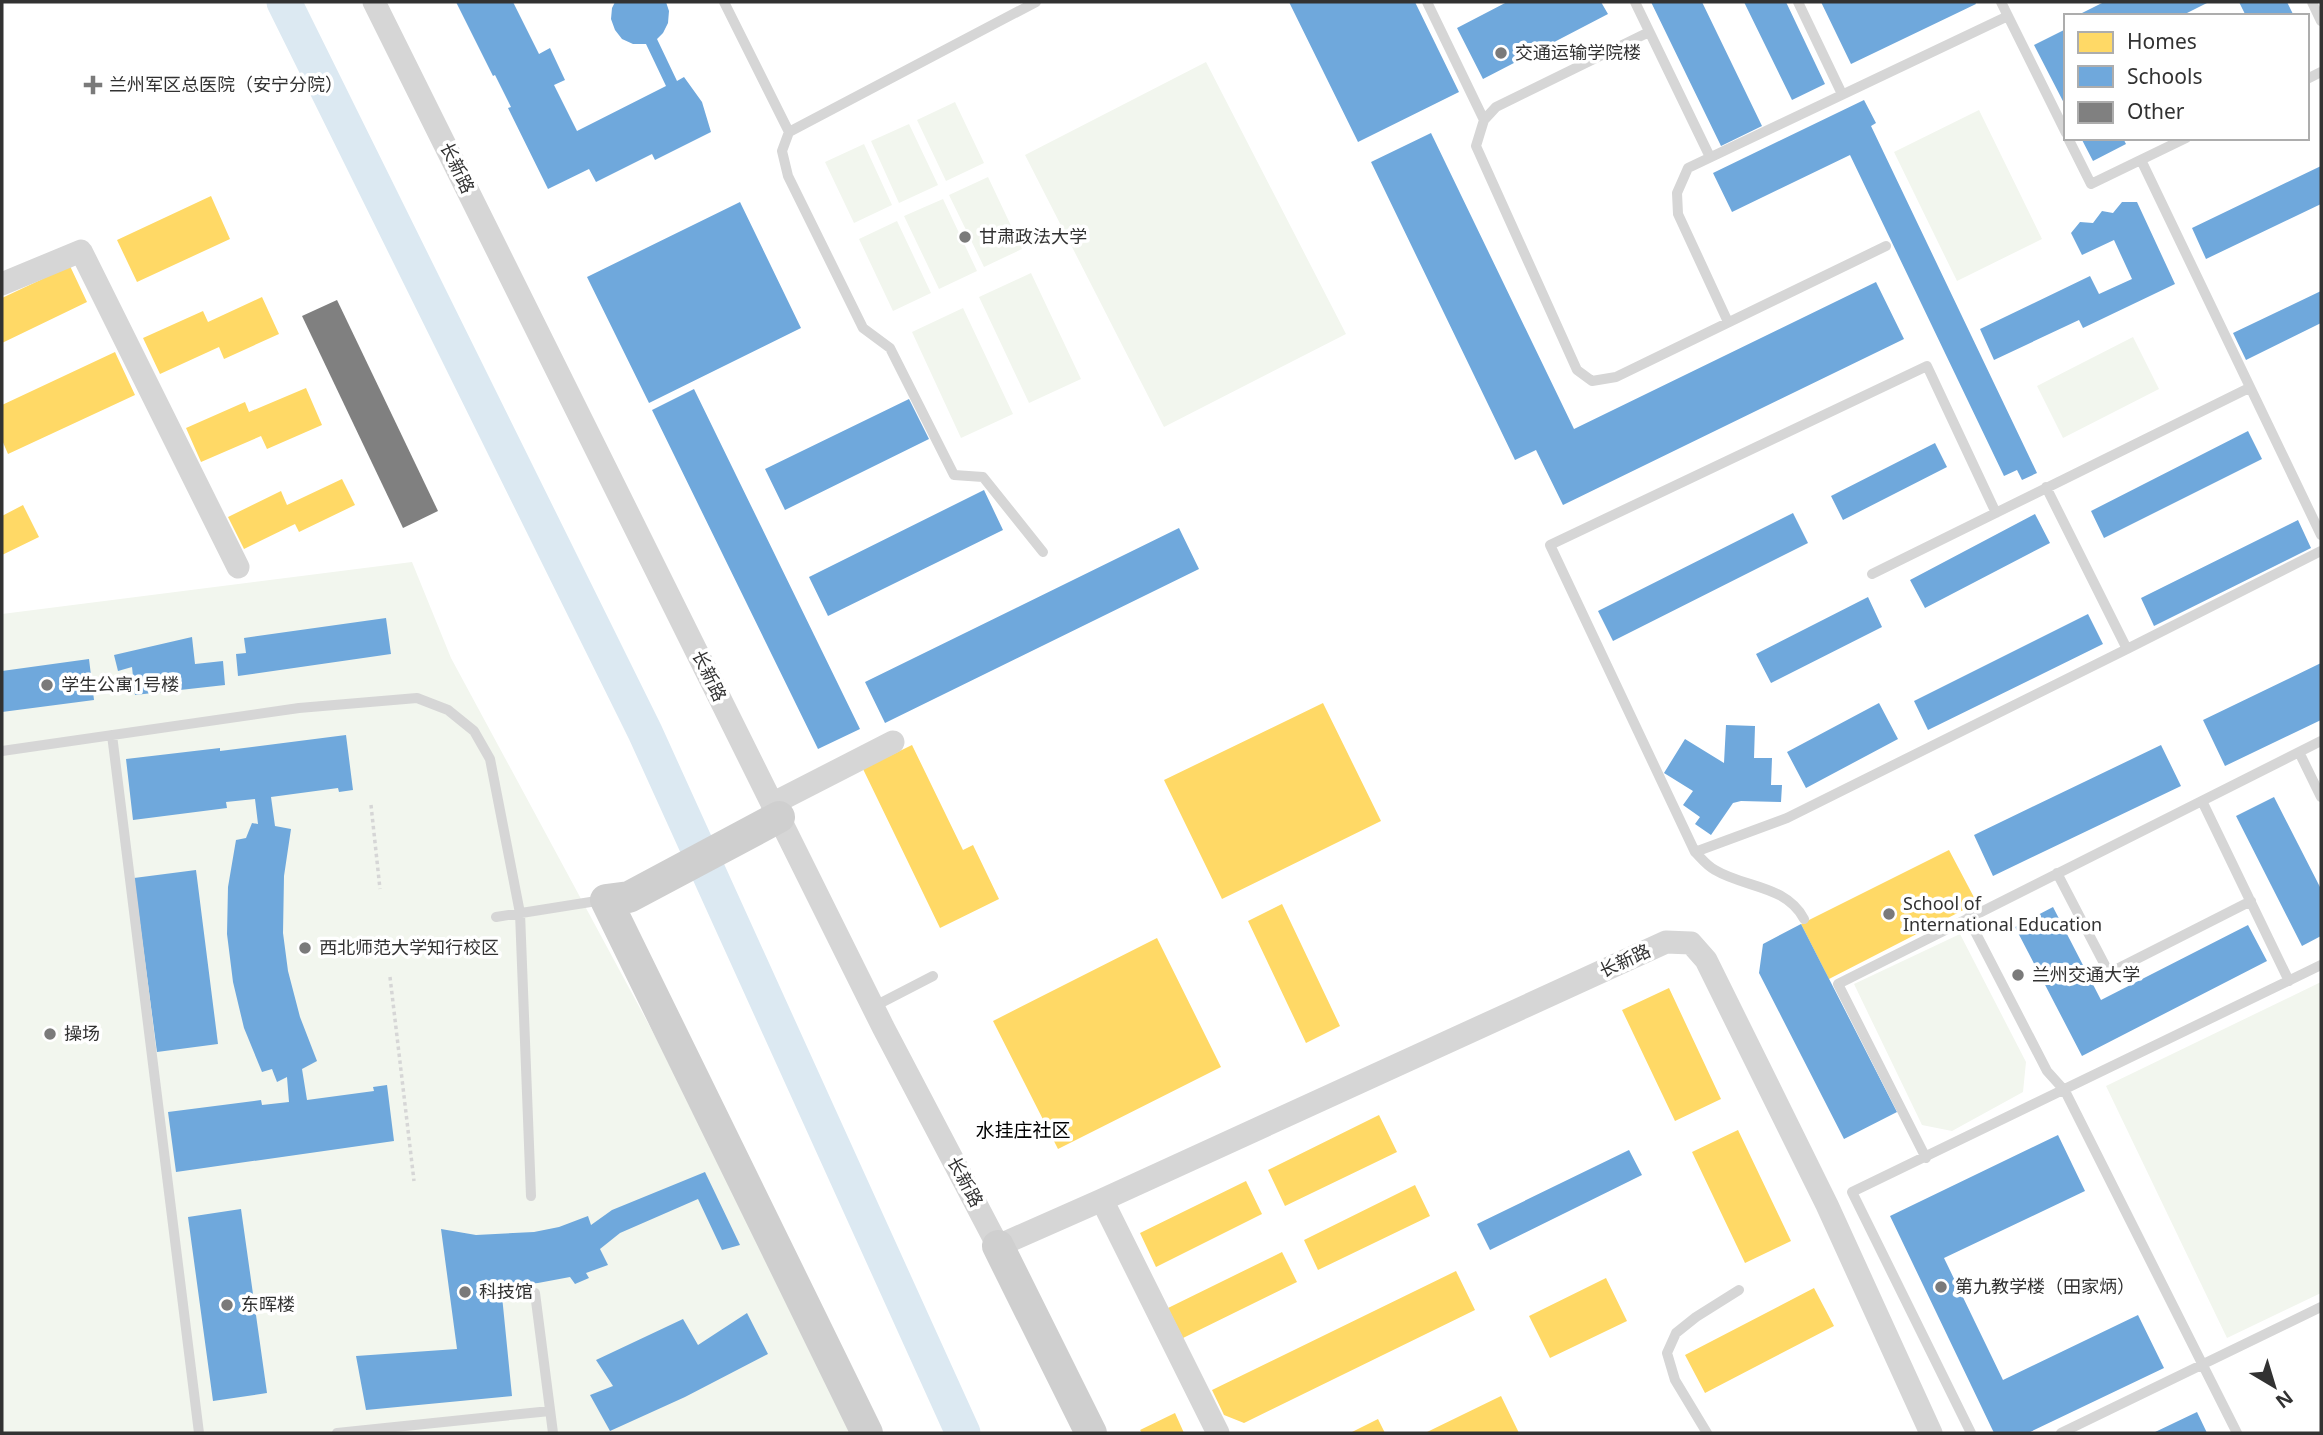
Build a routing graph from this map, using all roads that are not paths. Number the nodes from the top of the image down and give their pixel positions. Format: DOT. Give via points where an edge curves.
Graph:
graph roads {
  1 [pos="374,2"];
  2 [pos="724,2"];
  3 [pos="1036,2"];
  4 [pos="1427,2"];
  5 [pos="1635,2"];
  6 [pos="1798,2"];
  7 [pos="2001,2"];
  8 [pos="2312,2"];
  9 [pos="2008,16"];
  10 [pos="2321,21"];
  11 [pos="1649,32"];
  12 [pos="1842,94"];
  13 [pos="1484,120"];
  14 [pos="2064,129"];
  15 [pos="789,132"];
  16 [pos="2069,140"];
  17 [pos="2182,140"];
  18 [pos="1710,157"];
  19 [pos="2141,160"];
  20 [pos="1886,246"];
  21 [pos="2,284"];
  22 [pos="1728,322"];
  23 [pos="2249,388"];
  24 [pos="2046,487"];
  25 [pos="1996,513"];
  26 [pos="2321,535"];
  27 [pos="2321,551"];
  28 [pos="1043,552"];
  29 [pos="238,567"];
  30 [pos="1872,574"];
  31 [pos="2127,649"];
  32 [pos="111,735"];
  33 [pos="2321,741"];
  34 [pos="893,742"];
  35 [pos="2,751"];
  36 [pos="2299,752"];
  37 [pos="2321,797"];
  38 [pos="2202,801"];
  39 [pos="775,810"];
  40 [pos="1695,852"];
  41 [pos="2057,873"];
  42 [pos="606,900"];
  43 [pos="2251,901"];
  44 [pos="520,913"];
  45 [pos="496,917"];
  46 [pos="1968,918"];
  47 [pos="1804,919"];
  48 [pos="2321,965"];
  49 [pos="933,976"];
  50 [pos="2289,981"];
  51 [pos="873,1007"];
  52 [pos="2065,1091"];
  53 [pos="1926,1158"];
  54 [pos="531,1196"];
  55 [pos="1102,1200"];
  56 [pos="998,1245"];
  57 [pos="1739,1290"];
  58 [pos="535,1293"];
  59 [pos="2321,1307"];
  60 [pos="2202,1363"];
  61 [pos="550,1411"];
  62 [pos="199,1433"];
  63 [pos="337,1433"];
  64 [pos="553,1433"];
  65 [pos="867,1433"];
  66 [pos="1091,1433"];
  67 [pos="1218,1433"];
  68 [pos="1707,1433"];
  69 [pos="1931,1433"];
  70 [pos="1971,1433"];
  71 [pos="2061,1433"];
  72 [pos="2237,1433"];
  1 -- 39 [label="street, 长新路"];
  2 -- 15 [label="lane"];
  3 -- 15 [label="lane"];
  4 -- 13 [label="lane"];
  5 -- 11 [label="lane"];
  6 -- 12 [label="lane"];
  7 -- 9 [label="lane"];
  8 -- 10 [label="lane"];
  9 -- 12 [label="lane"];
  9 -- 14 [label="lane"];
  11 -- 13 [label="lane" via="1496,107"];
  11 -- 18 [label="lane"];
  12 -- 18 [label="lane"];
  13 -- 22 [label="lane" via="1476,146 1577,370 1592,381 1616,377"];
  15 -- 28 [label="lane" via="782,152 788,176 863,328 890,348 954,475 983,477"];
  16 -- 19 [label="lane" via="2091,184"];
  17 -- 19 [label="lane"];
  18 -- 22 [label="lane" via="1688,168 1676,204"];
  19 -- 23 [label="lane"];
  20 -- 22 [label="lane"];
  21 -- 29 [label="street" via="81,251"];
  23 -- 24 [label="lane"];
  23 -- 26 [label="lane"];
  24 -- 25 [label="lane"];
  24 -- 31 [label="lane"];
  25 -- 30 [label="lane"];
  25 -- 40 [label="lane" via="1927,366 1550,545"];
  27 -- 31 [label="lane"];
  31 -- 40 [label="lane" via="1787,818"];
  32 -- 35 [label="lane"];
  32 -- 44 [label="lane" via="299,708 417,698 449,710 474,731 490,759"];
  32 -- 62 [label="lane"];
  33 -- 36 [label="lane"];
  34 -- 39 [label="street"];
  36 -- 37 [label="lane"];
  36 -- 38 [label="lane"];
  38 -- 41 [label="lane"];
  38 -- 43 [label="lane"];
  39 -- 42 [label="street" via="720,848 629,897"];
  39 -- 51 [label="street, 长新路"];
  40 -- 47 [label="lane" via="1713,870 1779,893"];
  41 -- 43 [label="lane" via="2109,974"];
  41 -- 46 [label="lane"];
  42 -- 44 [label="lane"];
  42 -- 65 [label="street"];
  43 -- 50 [label="lane"];
  44 -- 45 [label="lane"];
  44 -- 54 [label="lane"];
  46 -- 52 [label="lane" via="2047,1071"];
  46 -- 53 [label="lane" via="1836,981"];
  48 -- 50 [label="lane"];
  49 -- 51 [label="lane"];
  50 -- 52 [label="lane"];
  51 -- 56 [label="street, 长新路"];
  52 -- 53 [label="lane"];
  52 -- 60 [label="lane"];
  53 -- 70 [label="lane" via="1852,1192"];
  55 -- 56 [label="street, 长新路"];
  55 -- 67 [label="street"];
  55 -- 69 [label="street, 长新路" via="1666,942 1691,943 1706,960 1827,1205"];
  56 -- 66 [label="street"];
  57 -- 68 [label="lane" via="1675,1334 1667,1353 1675,1380"];
  58 -- 61 [label="lane"];
  59 -- 60 [label="lane"];
  60 -- 71 [label="lane"];
  60 -- 72 [label="lane"];
  61 -- 63 [label="lane"];
  61 -- 64 [label="lane"];
}
